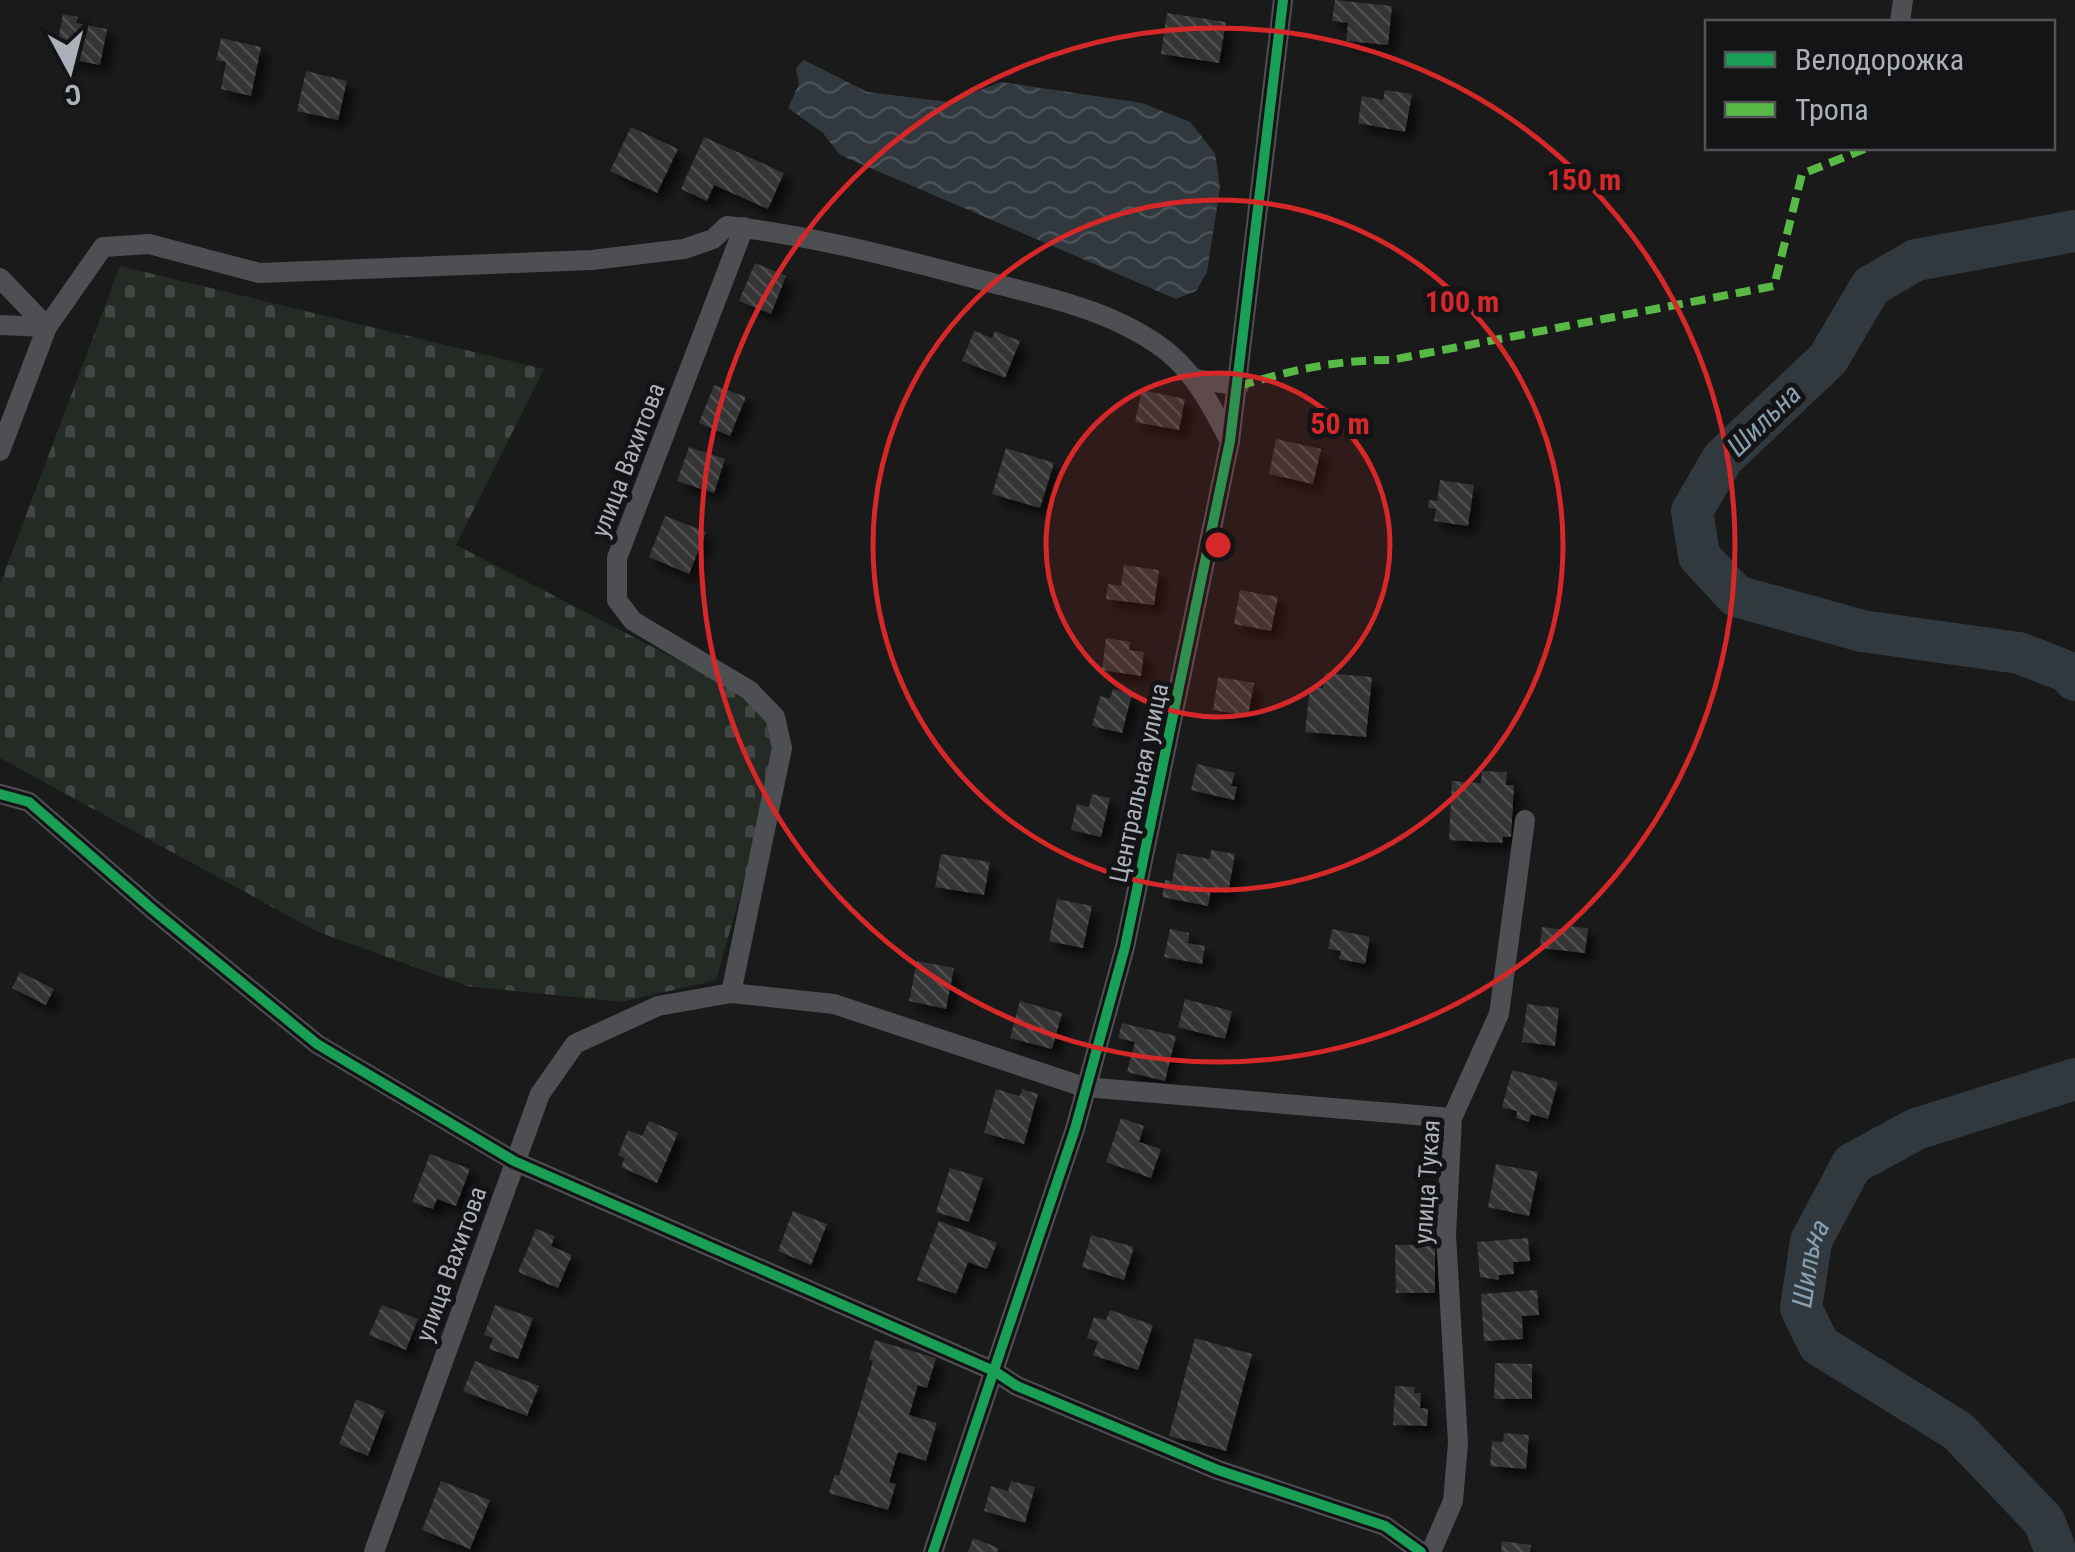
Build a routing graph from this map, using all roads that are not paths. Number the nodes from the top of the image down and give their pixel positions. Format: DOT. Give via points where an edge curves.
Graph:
graph roads {
  1 [pos="1284,0"];
  2 [pos="744,228"];
  3 [pos="0,278"];
  4 [pos="0,325"];
  5 [pos="47,327"];
  6 [pos="1196,379"];
  7 [pos="1239,386"];
  8 [pos="1230,441"];
  9 [pos="0,451"];
  10 [pos="0,794"];
  11 [pos="1525,820"];
  12 [pos="732,993"];
  13 [pos="1084,1087"];
  14 [pos="1452,1118"];
  15 [pos="514,1160"];
  16 [pos="994,1370"];
  17 [pos="374,1552"];
  18 [pos="933,1552"];
  19 [pos="1421,1552"];
  20 [pos="1431,1552"];
  1 -- 7 [label="street, Центральная улица"];
  2 -- 5 [label="street" via="727,226 684,249 592,260 260,273 149,244 104,247"];
  2 -- 6 [label="street" via="900,258 1063,302 1120,322"];
  2 -- 12 [label="street, улица Вахитова" via="617,558 617,600 633,622 749,690 774,716 782,748"];
  3 -- 5 [label="street"];
  4 -- 5 [label="street"];
  5 -- 9 [label="street"];
  6 -- 7 [label="street"];
  6 -- 8 [label="street"];
  7 -- 8 [label="street, Центральная улица"];
  8 -- 13 [label="street, Центральная улица" via="1125,947"];
  10 -- 15 [label="street" via="29,802 318,1044"];
  11 -- 14 [label="street, улица Тукая" via="1498,1014"];
  12 -- 13 [label="street, улица Вахитова" via="834,1004"];
  12 -- 15 [label="street, улица Вахитова" via="658,1006 576,1044 540,1094"];
  13 -- 14 [label="street, улица Вахитова"];
  13 -- 16 [label="street, Центральная улица"];
  14 -- 20 [label="street, улица Тукая" via="1446,1235 1458,1443 1452,1501"];
  15 -- 16 [label="street"];
  15 -- 17 [label="street, улица Вахитова"];
  16 -- 18 [label="street, Центральная улица"];
  16 -- 19 [label="street" via="1017,1386 1218,1470 1385,1526"];
}
